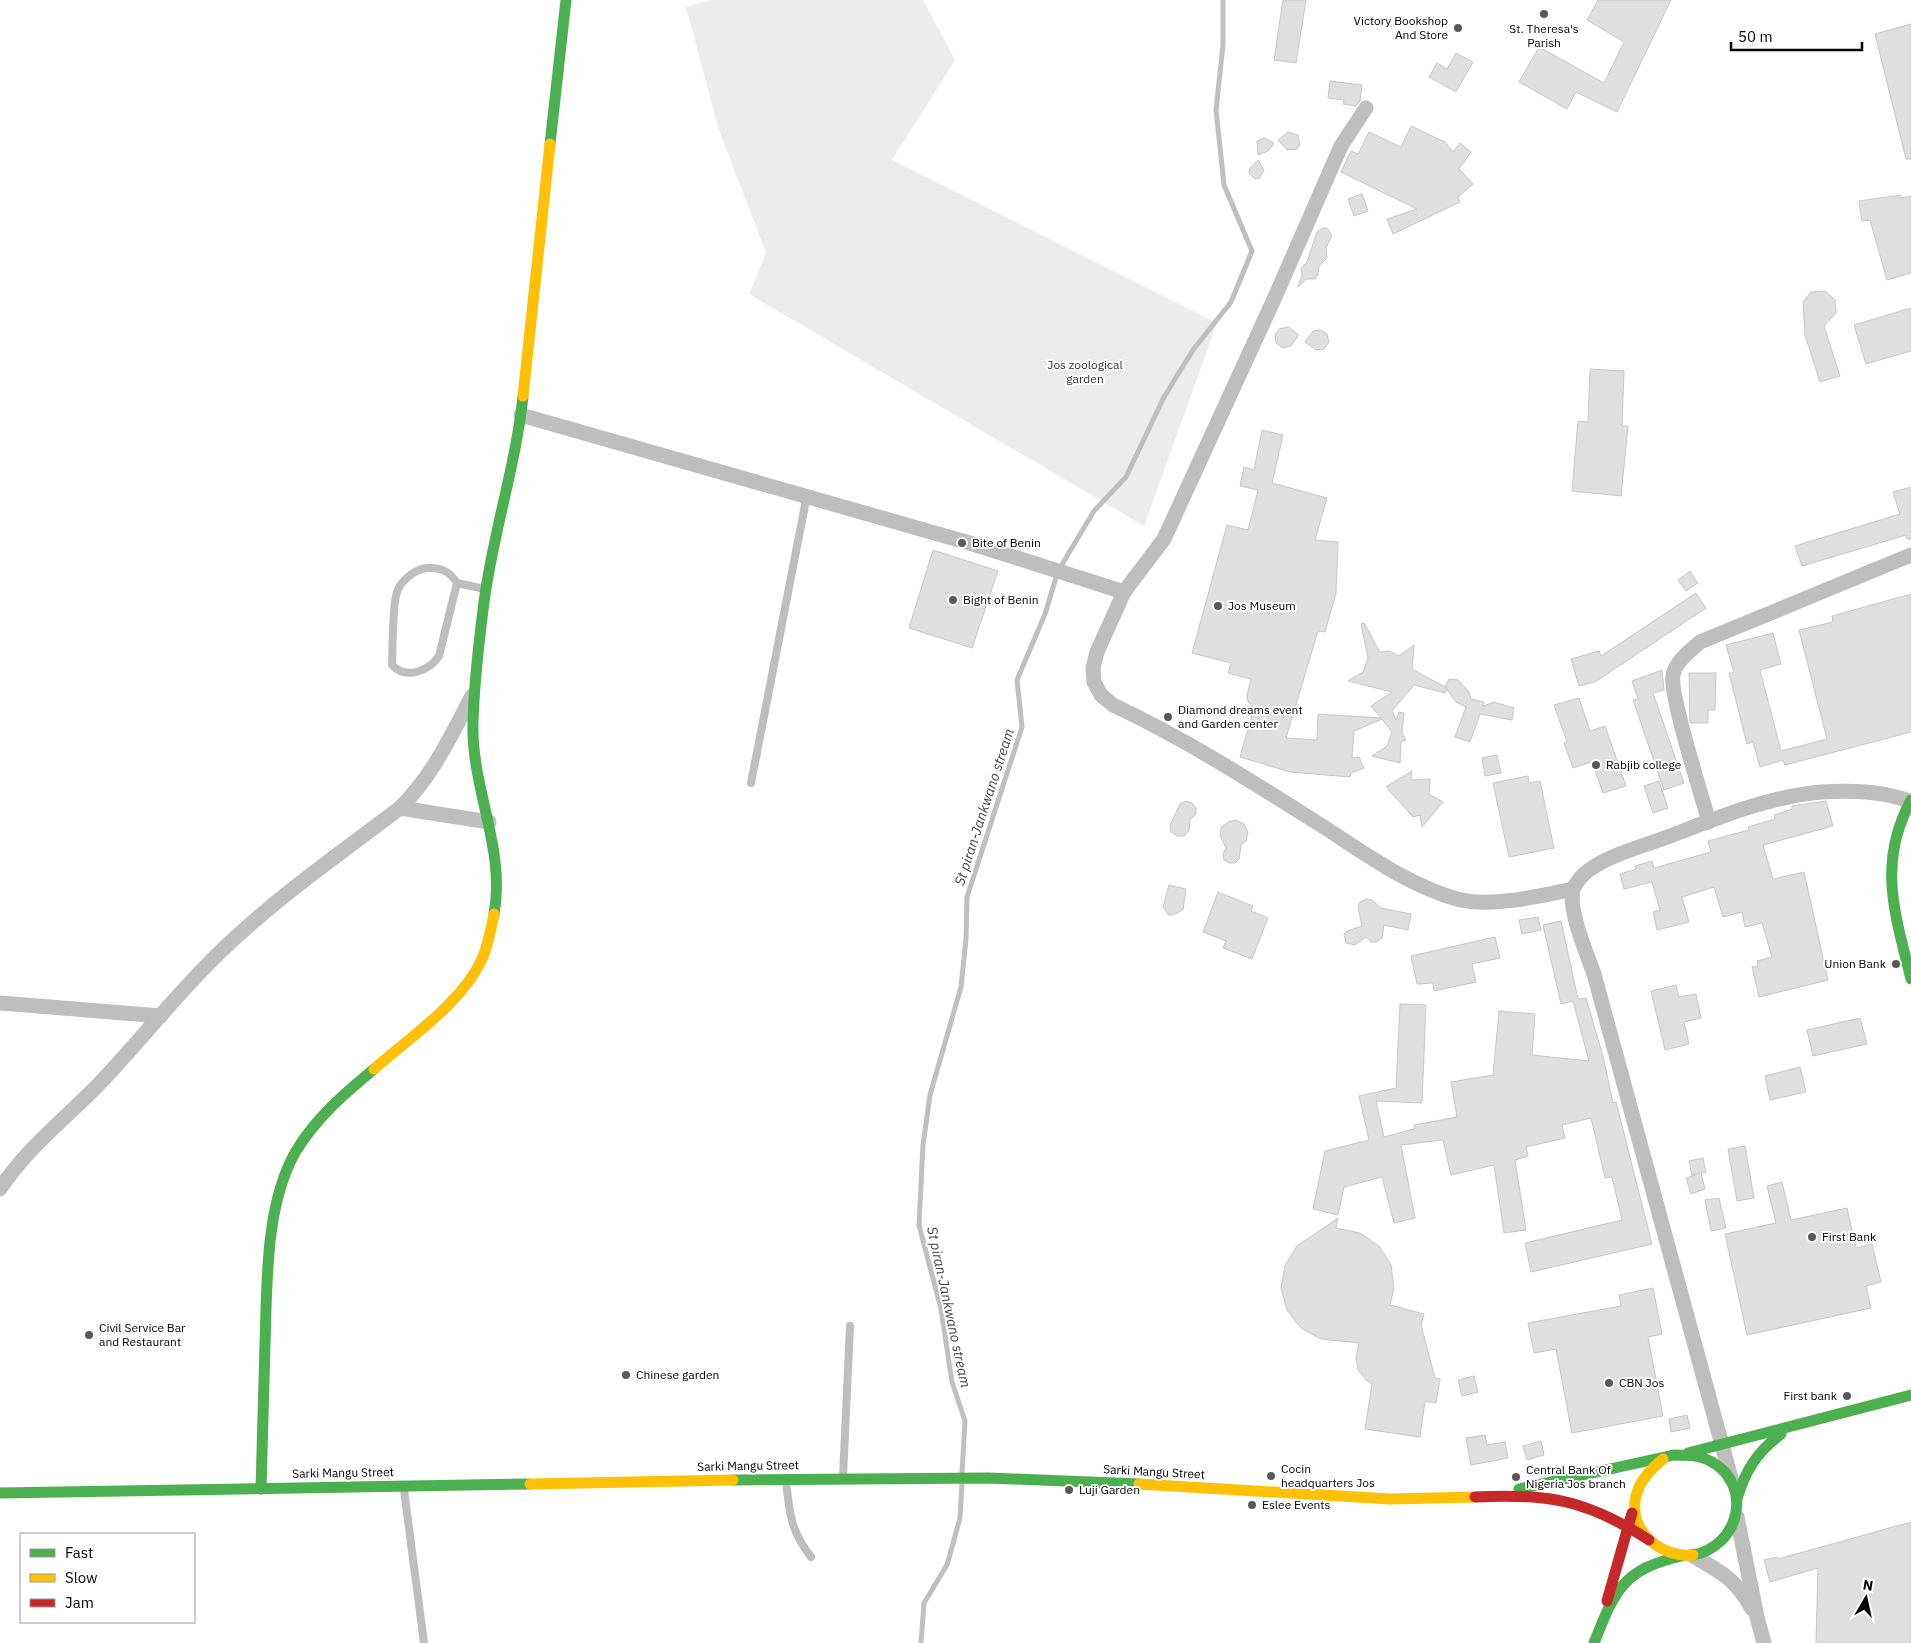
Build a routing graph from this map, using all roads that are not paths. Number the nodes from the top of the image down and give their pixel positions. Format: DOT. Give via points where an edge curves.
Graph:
graph roads {
  1 [pos="566,0"];
  2 [pos="1366,108"];
  3 [pos="521,415"];
  4 [pos="807,495"];
  5 [pos="1911,555"];
  6 [pos="457,583"];
  7 [pos="486,590"];
  8 [pos="1124,592"];
  9 [pos="477,688"];
  10 [pos="751,783"];
  11 [pos="1911,800"];
  12 [pos="400,808"];
  13 [pos="489,822"];
  14 [pos="1709,822"];
  15 [pos="1573,889"];
  16 [pos="1911,979"];
  17 [pos="0,1003"];
  18 [pos="161,1016"];
  19 [pos="0,1188"];
  20 [pos="850,1326"];
  21 [pos="1911,1391"];
  22 [pos="1911,1395"];
  23 [pos="1899,1397"];
  24 [pos="1791,1427"];
  25 [pos="1722,1444"];
  26 [pos="1684,1454"];
  27 [pos="1663,1459"];
  28 [pos="843,1479"];
  29 [pos="786,1480"];
  30 [pos="1732,1482"];
  31 [pos="404,1486"];
  32 [pos="262,1488"];
  33 [pos="0,1494"];
  34 [pos="1496,1496"];
  35 [pos="1737,1499"];
  36 [pos="1635,1502"];
  37 [pos="1737,1517"];
  38 [pos="1628,1526"];
  39 [pos="1649,1540"];
  40 [pos="1688,1556"];
  41 [pos="811,1557"];
  42 [pos="1757,1617"];
  43 [pos="1601,1626"];
  44 [pos="424,1643"];
  45 [pos="1594,1643"];
  46 [pos="1764,1643"];
  1 -- 3 [label="main road"];
  2 -- 8 [label="street" via="1341,146 1164,539"];
  3 -- 4 [label="street"];
  3 -- 7 [label="main road"];
  4 -- 8 [label="street"];
  4 -- 10 [label="lane"];
  5 -- 14 [label="street" via="1700,642 1682,658 1673,675 1676,701"];
  6 -- 6 [label="lane" via="442,568 426,568 402,581 396,592 392,665 397,671 425,670 434,664 439,656"];
  6 -- 7 [label="lane"];
  7 -- 9 [label="main road"];
  8 -- 15 [label="street" via="1093,668 1094,682 1101,695 1113,705 1211,756 1394,871 1432,890 1457,899 1483,903"];
  9 -- 12 [label="street" via="434,768"];
  9 -- 13 [label="main road" via="473,724 476,758"];
  11 -- 14 [label="street" via="1864,790 1820,792 1784,797"];
  11 -- 16 [label="main road" via="1898,823 1890,860 1894,900"];
  12 -- 13 [label="street"];
  12 -- 18 [label="street" via="269,908 216,956"];
  13 -- 32 [label="main road" via="496,862 497,896 482,959 469,981 449,1004 335,1102 312,1127 295,1153 281,1190 267,1271"];
  14 -- 15 [label="street" via="1608,859 1580,877"];
  15 -- 25 [label="street" via="1574,914 1594,974"];
  17 -- 18 [label="street"];
  18 -- 19 [label="street" via="98,1085 46,1135"];
  20 -- 28 [label="lane"];
  21 -- 23 [label="main road"];
  22 -- 23 [label="main road"];
  23 -- 24 [label="main road"];
  24 -- 25 [label="main road"];
  24 -- 35 [label="main road" via="1756,1454 1748,1465"];
  25 -- 26 [label="main road"];
  25 -- 30 [label="street"];
  26 -- 27 [label="main road"];
  26 -- 30 [label="main road" via="1710,1459 1726,1472"];
  27 -- 34 [label="main road" via="1572,1476"];
  27 -- 36 [label="main road" via="1643,1476"];
  28 -- 29 [label="main road, Sarki Mangu Street"];
  28 -- 34 [label="main road, Sarki Mangu Street" via="938,1478 1124,1484 1420,1500"];
  29 -- 31 [label="main road, Sarki Mangu Street"];
  29 -- 41 [label="lane" via="790,1516 797,1539"];
  30 -- 35 [label="main road"];
  31 -- 32 [label="main road, Sarki Mangu Street"];
  31 -- 44 [label="lane"];
  32 -- 33 [label="main road, Sarki Mangu Street"];
  34 -- 38 [label="main road" via="1566,1500 1595,1509"];
  35 -- 37 [label="main road"];
  36 -- 38 [label="main road"];
  36 -- 39 [label="main road" via="1639,1526"];
  37 -- 40 [label="main road" via="1717,1546"];
  37 -- 42 [label="street"];
  38 -- 39 [label="main road"];
  38 -- 43 [label="main road"];
  39 -- 40 [label="main road" via="1663,1551"];
  40 -- 42 [label="street" via="1718,1569 1732,1580"];
  40 -- 43 [label="main road" via="1656,1562 1632,1575 1621,1588"];
  42 -- 46 [label="street"];
  43 -- 45 [label="main road"];
}
